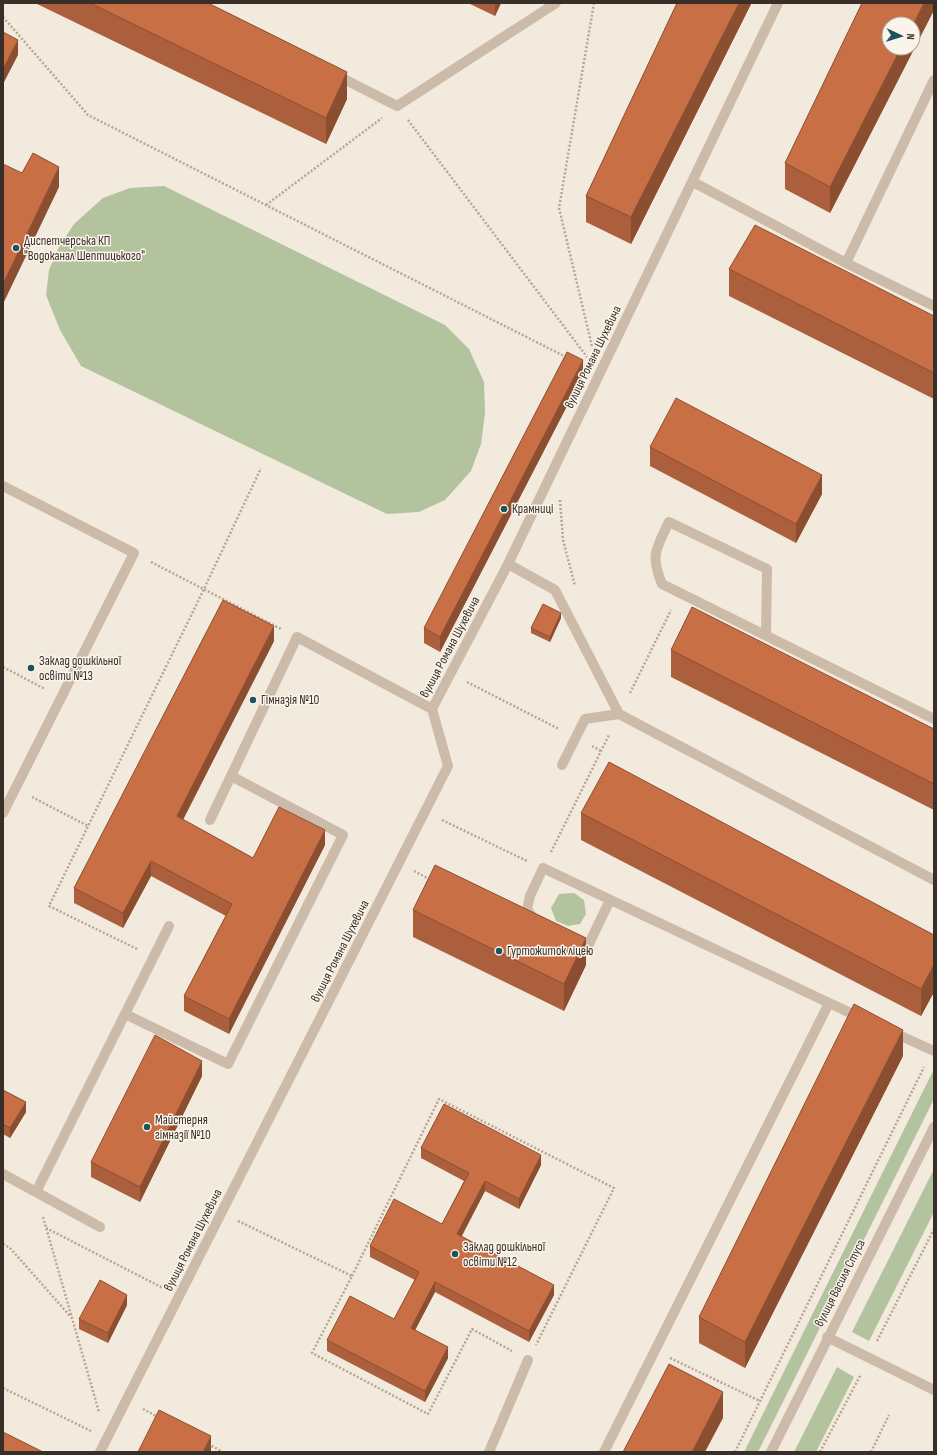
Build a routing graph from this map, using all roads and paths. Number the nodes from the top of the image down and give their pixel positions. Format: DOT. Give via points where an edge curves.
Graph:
graph roads {
  1 [pos="556,3"];
  2 [pos="594,3"];
  3 [pos="778,3"];
  4 [pos="3,17"];
  5 [pos="324,68"];
  6 [pos="934,80"];
  7 [pos="397,106"];
  8 [pos="693,182"];
  9 [pos="266,205"];
  10 [pos="846,263"];
  11 [pos="934,306"];
  12 [pos="571,359"];
  13 [pos="599,374"];
  14 [pos="261,468"];
  15 [pos="3,486"];
  16 [pos="560,493"];
  17 [pos="134,554"];
  18 [pos="508,564"];
  19 [pos="204,589"];
  20 [pos="576,590"];
  21 [pos="766,635"];
  22 [pos="297,638"];
  23 [pos="3,667"];
  24 [pos="451,674"];
  25 [pos="61,698"];
  26 [pos="432,709"];
  27 [pos="619,714"];
  28 [pos="934,719"];
  29 [pos="576,738"];
  30 [pos="601,751"];
  31 [pos="562,765"];
  32 [pos="231,776"];
  33 [pos="16,788"];
  34 [pos="425,812"];
  35 [pos="3,813"];
  36 [pos="210,820"];
  37 [pos="88,826"];
  38 [pos="399,864"];
  39 [pos="543,868"];
  40 [pos="934,880"];
  41 [pos="435,882"];
  42 [pos="610,900"];
  43 [pos="170,926"];
  44 [pos="547,926"];
  45 [pos="568,936"];
  46 [pos="154,957"];
  47 [pos="829,1003"];
  48 [pos="125,1014"];
  49 [pos="870,1022"];
  50 [pos="884,1028"];
  51 [pos="933,1051"];
  52 [pos="934,1127"];
  53 [pos="3,1174"];
  54 [pos="36,1192"];
  55 [pos="221,1213"];
  56 [pos="46,1227"];
  57 [pos="100,1227"];
  58 [pos="3,1244"];
  59 [pos="352,1276"];
  60 [pos="179,1296"];
  61 [pos="72,1318"];
  62 [pos="827,1337"];
  63 [pos="655,1351"];
  64 [pos="528,1360"];
  65 [pos="3,1388"];
  66 [pos="934,1390"];
  67 [pos="126,1401"];
  68 [pos="760,1401"];
  69 [pos="889,1415"];
  70 [pos="161,1419"];
  71 [pos="107,1439"];
  72 [pos="202,1441"];
  73 [pos="100,1452"];
  74 [pos="223,1452"];
  75 [pos="489,1452"];
  76 [pos="604,1452"];
  77 [pos="735,1452"];
  78 [pos="771,1452"];
  79 [pos="871,1452"];
  1 -- 7 [label="street"];
  2 -- 13 [label="path" via="559,208"];
  3 -- 8 [label="street, вулиця Романа Шухевича"];
  4 -- 9 [label="path" via="88,115"];
  5 -- 7 [label="street"];
  6 -- 10 [label="street"];
  7 -- 9 [label="path"];
  7 -- 13 [label="path"];
  8 -- 10 [label="street"];
  8 -- 13 [label="street, вулиця Романа Шухевича"];
  9 -- 12 [label="path"];
  10 -- 11 [label="street"];
  13 -- 18 [label="street, вулиця Романа Шухевича"];
  14 -- 19 [label="path"];
  15 -- 17 [label="street"];
  16 -- 20 [label="path" via="563,540"];
  17 -- 19 [label="path"];
  17 -- 25 [label="street"];
  18 -- 24 [label="street, вулиця Романа Шухевича"];
  18 -- 27 [label="street" via="555,590"];
  19 -- 22 [label="path"];
  19 -- 37 [label="path"];
  21 -- 21 [label="street" via="662,584 656,570 654,551 668,522 767,569"];
  21 -- 28 [label="street"];
  22 -- 26 [label="street"];
  22 -- 32 [label="street"];
  23 -- 25 [label="path"];
  24 -- 26 [label="street, вулиця Романа Шухевича"];
  24 -- 29 [label="path"];
  25 -- 33 [label="street"];
  26 -- 34 [label="street, вулиця Романа Шухевича" via="448,766"];
  27 -- 29 [label="street" via="585,719"];
  27 -- 40 [label="street"];
  29 -- 30 [label="path"];
  29 -- 31 [label="street"];
  32 -- 36 [label="street"];
  32 -- 48 [label="street" via="343,835 228,1064"];
  33 -- 35 [label="street"];
  33 -- 37 [label="path"];
  34 -- 38 [label="street, вулиця Романа Шухевича"];
  34 -- 39 [label="path"];
  37 -- 46 [label="path" via="49,906"];
  38 -- 41 [label="path"];
  38 -- 55 [label="street, вулиця Романа Шухевича"];
  39 -- 42 [label="street"];
  39 -- 44 [label="street" via="527,909 533,920"];
  42 -- 45 [label="street" via="588,946"];
  42 -- 47 [label="street"];
  43 -- 46 [label="street"];
  46 -- 48 [label="street"];
  47 -- 49 [label="street"];
  47 -- 63 [label="street"];
  48 -- 54 [label="street"];
  50 -- 51 [label="street"];
  51 -- 68 [label="path"];
  52 -- 62 [label="street, вулиця Василя Стуса"];
  53 -- 54 [label="street"];
  54 -- 56 [label="path"];
  54 -- 57 [label="street"];
  55 -- 59 [label="path"];
  55 -- 60 [label="street, вулиця Романа Шухевича"];
  56 -- 60 [label="path"];
  56 -- 61 [label="path"];
  58 -- 61 [label="path" via="10,1248"];
  59 -- 64 [label="path" via="312,1353 428,1414 472,1329"];
  59 -- 64 [label="path" via="439,1099 614,1188"];
  60 -- 67 [label="street, вулиця Романа Шухевича"];
  61 -- 71 [label="path"];
  62 -- 66 [label="street"];
  62 -- 78 [label="street, вулиця Василя Стуса"];
  63 -- 68 [label="path"];
  63 -- 76 [label="street"];
  64 -- 75 [label="street"];
  65 -- 71 [label="path"];
  67 -- 70 [label="path"];
  67 -- 71 [label="street, вулиця Романа Шухевича"];
  68 -- 77 [label="path"];
  69 -- 79 [label="path"];
  71 -- 73 [label="street, вулиця Романа Шухевича"];
  72 -- 74 [label="path"];
}
